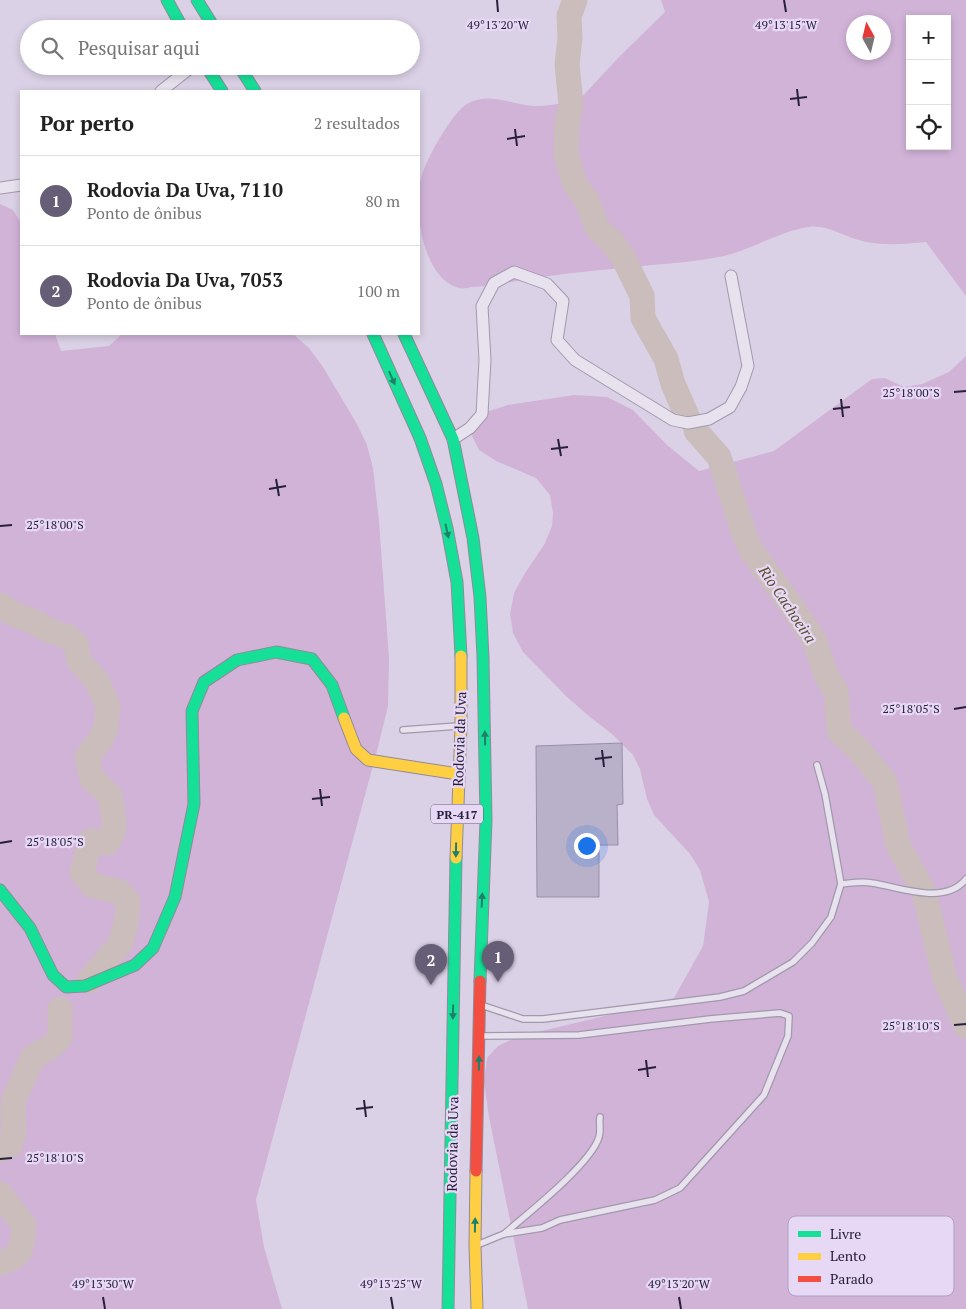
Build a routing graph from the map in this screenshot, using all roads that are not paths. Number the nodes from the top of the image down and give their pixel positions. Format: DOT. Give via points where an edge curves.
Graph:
graph roads {
  1 [pos="168,0"];
  2 [pos="197,0"];
  3 [pos="178,20"];
  4 [pos="209,20"];
  5 [pos="181,75"];
  6 [pos="212,75"];
  7 [pos="245,75"];
  8 [pos="162,90"];
  9 [pos="221,90"];
  10 [pos="254,90"];
  11 [pos="20,185"];
  12 [pos="0,188"];
  13 [pos="731,276"];
  14 [pos="372,335"];
  15 [pos="404,335"];
  16 [pos="453,440"];
  17 [pos="461,726"];
  18 [pos="403,730"];
  19 [pos="817,765"];
  20 [pos="458,774"];
  21 [pos="966,879"];
  22 [pos="841,884"];
  23 [pos="0,890"];
  24 [pos="479,1004"];
  25 [pos="479,1036"];
  26 [pos="600,1117"];
  27 [pos="504,1234"];
  28 [pos="475,1246"];
  29 [pos="448,1309"];
  30 [pos="477,1309"];
  1 -- 3 [label="main road"];
  2 -- 4 [label="main road"];
  5 -- 8 [label="street"];
  6 -- 9 [label="main road"];
  7 -- 10 [label="main road"];
  11 -- 12 [label="street"];
  13 -- 16 [label="street" via="748,366 730,407 709,420 688,423 673,420 575,360 556,340 563,301 547,284 514,272 494,283 482,306 486,360 482,414"];
  14 -- 17 [label="main road, Rodovia da Uva / PR-417, one-way" via="420,438 447,528 457,582"];
  15 -- 16 [label="main road, Rodovia da Uva / PR-417"];
  24 -- 16 [label="main road, Rodovia da Uva / PR-417, one-way" via="486,820 482,637 472,538"];
  17 -- 18 [label="lane"];
  17 -- 20 [label="main road, Rodovia da Uva / PR-417"];
  19 -- 22 [label="lane"];
  20 -- 23 [label="main road" via="368,760 356,749 332,685 312,659 276,652 238,660 204,682 192,710 194,804 175,897 153,948 135,965 85,986 66,987 53,975 30,928"];
  20 -- 29 [label="main road, Rodovia da Uva / PR-417, one-way"];
  21 -- 22 [label="lane" via="962,885 944,893 918,892 871,882"];
  22 -- 24 [label="lane" via="831,917 812,943 793,962 744,991 720,997 543,1019 523,1019"];
  24 -- 25 [label="main road, Rodovia da Uva / PR-417"];
  25 -- 27 [label="lane" via="579,1035 710,1019 780,1013 789,1016 788,1036 764,1096 680,1188 655,1200"];
  28 -- 25 [label="main road, Rodovia da Uva / PR-417, one-way"];
  26 -- 27 [label="lane" via="599,1136 581,1162 555,1190"];
  27 -- 28 [label="lane"];
  28 -- 30 [label="main road, Rodovia da Uva / PR-417"];
}
